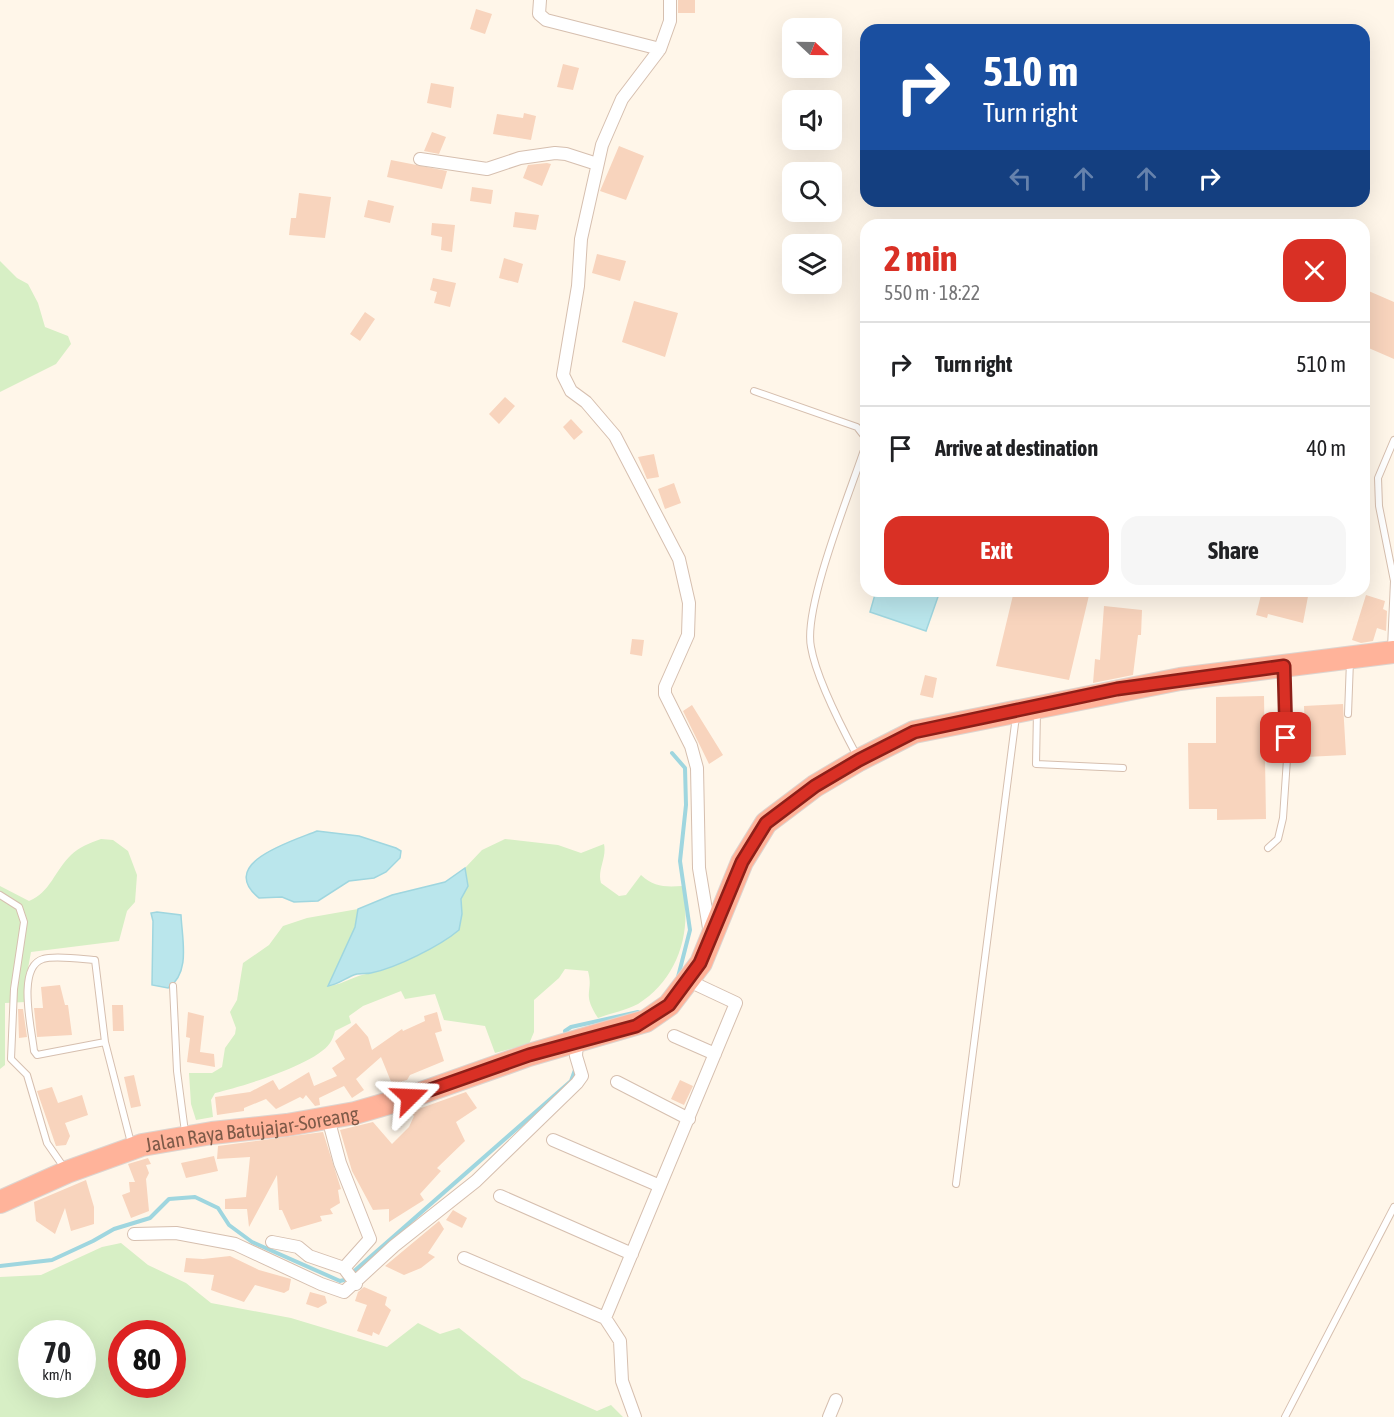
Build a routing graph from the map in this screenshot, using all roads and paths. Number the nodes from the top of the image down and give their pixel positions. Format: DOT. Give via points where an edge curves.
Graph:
graph roads {
  1 [pos="540,0"];
  2 [pos="670,0"];
  3 [pos="660,49"];
  4 [pos="420,159"];
  5 [pos="597,164"];
  6 [pos="754,391"];
  7 [pos="860,431"];
  8 [pos="1394,440"];
  9 [pos="860,462"];
  10 [pos="1392,652"];
  11 [pos="1350,658"];
  12 [pos="1284,666"];
  13 [pos="1027,708"];
  14 [pos="1348,714"];
  15 [pos="859,760"];
  16 [pos="1123,768"];
  17 [pos="1268,848"];
  18 [pos="0,895"];
  19 [pos="711,938"];
  20 [pos="689,981"];
  21 [pos="173,986"];
  22 [pos="674,1036"];
  23 [pos="105,1042"];
  24 [pos="577,1042"];
  25 [pos="715,1054"];
  26 [pos="617,1082"];
  27 [pos="328,1118"];
  28 [pos="688,1119"];
  29 [pos="186,1137"];
  30 [pos="553,1140"];
  31 [pos="133,1149"];
  32 [pos="67,1172"];
  33 [pos="956,1184"];
  34 [pos="660,1186"];
  35 [pos="500,1196"];
  36 [pos="0,1202"];
  37 [pos="1394,1207"];
  38 [pos="134,1234"];
  39 [pos="272,1242"];
  40 [pos="632,1254"];
  41 [pos="464,1258"];
  42 [pos="350,1276"];
  43 [pos="605,1318"];
  44 [pos="836,1400"];
  45 [pos="635,1417"];
  46 [pos="829,1417"];
  47 [pos="1285,1417"];
  1 -- 3 [label="street" via="539,14 546,20"];
  2 -- 3 [label="street" via="670,21"];
  3 -- 5 [label="street" via="622,99"];
  4 -- 5 [label="street" via="487,169 520,158 555,153"];
  5 -- 19 [label="street" via="581,239 564,380 615,436 679,559 689,603 688,635 665,694 691,746 697,768 699,868"];
  6 -- 7 [label="lane"];
  8 -- 10 [label="lane" via="1378,478 1379,506 1394,581"];
  9 -- 15 [label="lane" via="831,547 809,632 811,648 842,728"];
  10 -- 11 [label="highway, Jalan Raya Batujajar-Soreang"];
  11 -- 12 [label="highway, Jalan Raya Batujajar-Soreang"];
  11 -- 14 [label="lane"];
  12 -- 13 [label="highway, Jalan Raya Batujajar-Soreang" via="1180,679"];
  12 -- 17 [label="lane" via="1287,759 1283,818 1278,839"];
  13 -- 15 [label="highway, Jalan Raya Batujajar-Soreang" via="914,732"];
  13 -- 16 [label="lane" via="1035,764"];
  13 -- 33 [label="lane"];
  15 -- 19 [label="highway, Jalan Raya Batujajar-Soreang" via="815,786 766,823 742,862"];
  18 -- 32 [label="lane" via="18,907 24,922 14,989 11,1059 27,1075 47,1143"];
  19 -- 20 [label="highway, Jalan Raya Batujajar-Soreang"];
  20 -- 24 [label="highway, Jalan Raya Batujajar-Soreang" via="669,1005 646,1021"];
  20 -- 25 [label="street" via="736,1003"];
  21 -- 29 [label="lane" via="177,1071"];
  22 -- 25 [label="street"];
  23 -- 23 [label="lane" via="37,1055 27,980 32,965 43,958 95,960"];
  23 -- 31 [label="lane"];
  24 -- 27 [label="highway, Jalan Raya Batujajar-Soreang" via="383,1106"];
  24 -- 42 [label="street" via="576,1056 582,1076 577,1083 476,1181"];
  25 -- 28 [label="street"];
  26 -- 28 [label="street"];
  27 -- 29 [label="highway, Jalan Raya Batujajar-Soreang"];
  27 -- 42 [label="street" via="340,1162 370,1239"];
  28 -- 34 [label="street"];
  29 -- 31 [label="highway, Jalan Raya Batujajar-Soreang"];
  30 -- 34 [label="street"];
  31 -- 32 [label="highway, Jalan Raya Batujajar-Soreang"];
  32 -- 36 [label="highway, Jalan Raya Batujajar-Soreang"];
  34 -- 40 [label="street"];
  35 -- 40 [label="street"];
  37 -- 47 [label="lane"];
  38 -- 42 [label="street" via="176,1233 236,1244 344,1292"];
  39 -- 42 [label="street" via="298,1247"];
  40 -- 43 [label="street"];
  41 -- 43 [label="street"];
  43 -- 45 [label="street" via="620,1341 622,1381"];
  44 -- 46 [label="street"];
}
